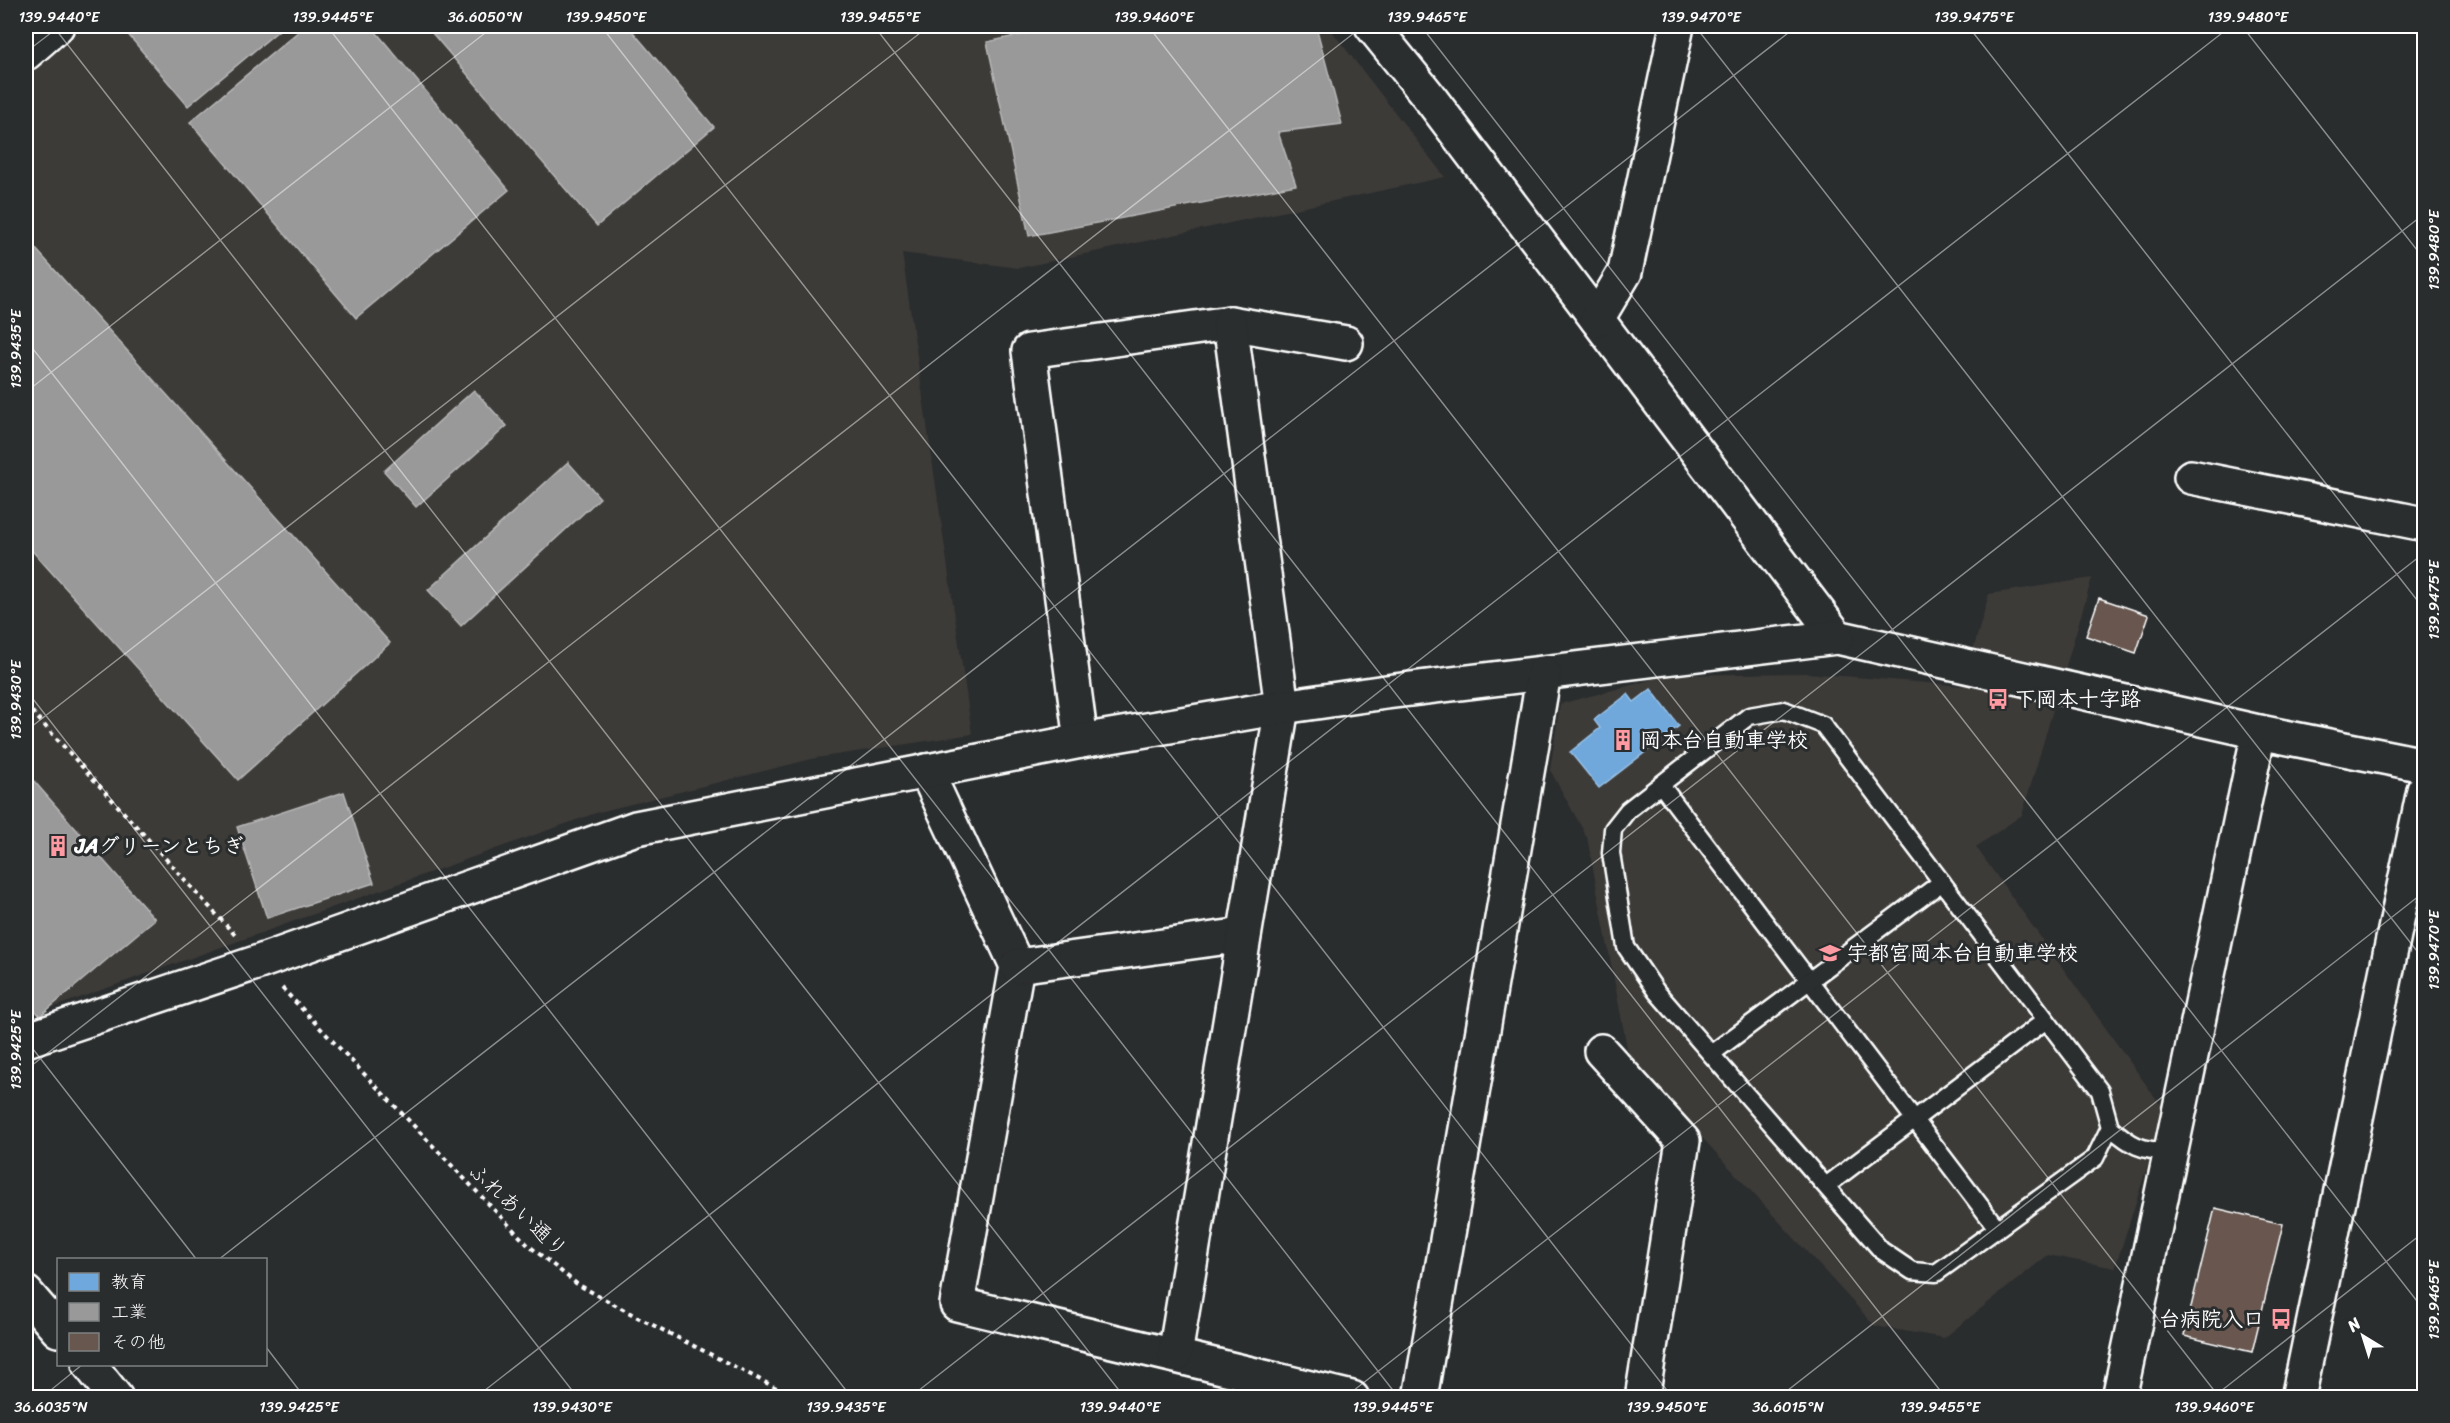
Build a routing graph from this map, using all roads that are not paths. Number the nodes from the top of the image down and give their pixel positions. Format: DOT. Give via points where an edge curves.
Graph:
graph roads {
  1 [pos="57,26"];
  2 [pos="1372,26"];
  3 [pos="1677,26"];
  4 [pos="26,52"];
  5 [pos="1597,319"];
  6 [pos="1230,323"];
  7 [pos="1346,343"];
  8 [pos="2191,477"];
  9 [pos="2424,524"];
  10 [pos="1837,637"];
  11 [pos="1544,673"];
  12 [pos="1282,707"];
  13 [pos="2259,732"];
  14 [pos="1081,741"];
  15 [pos="2424,765"];
  16 [pos="926,771"];
  17 [pos="1660,785"];
  18 [pos="2424,790"];
  19 [pos="1942,882"];
  20 [pos="1243,935"];
  21 [pos="1017,966"];
  22 [pos="1809,981"];
  23 [pos="2046,1020"];
  24 [pos="26,1040"];
  25 [pos="1601,1051"];
  26 [pos="1711,1054"];
  27 [pos="1915,1119"];
  28 [pos="2110,1127"];
  29 [pos="2169,1152"];
  30 [pos="1826,1186"];
  31 [pos="1998,1228"];
  32 [pos="26,1293"];
  33 [pos="57,1329"];
  34 [pos="1175,1356"];
  35 [pos="90,1366"];
  36 [pos="116,1398"];
  37 [pos="1352,1398"];
  38 [pos="1420,1398"];
  39 [pos="1642,1398"];
  40 [pos="2119,1398"];
  41 [pos="2298,1398"];
  1 -- 4 [label="street"];
  2 -- 5 [label="street"];
  3 -- 5 [label="street" via="1626,272"];
  5 -- 10 [label="street"];
  6 -- 7 [label="street"];
  6 -- 12 [label="street"];
  6 -- 14 [label="street" via="1029,351"];
  8 -- 9 [label="street"];
  10 -- 11 [label="street"];
  10 -- 13 [label="street"];
  11 -- 12 [label="street"];
  11 -- 38 [label="street"];
  12 -- 14 [label="street"];
  12 -- 20 [label="street"];
  13 -- 15 [label="street"];
  13 -- 29 [label="street"];
  14 -- 16 [label="street"];
  16 -- 21 [label="street"];
  16 -- 24 [label="street" via="636,828"];
  17 -- 19 [label="lane" via="1749,716 1784,710 1823,724"];
  17 -- 22 [label="lane"];
  17 -- 26 [label="lane" via="1628,810 1613,829 1611,853 1626,947 1656,991"];
  18 -- 41 [label="street"];
  19 -- 22 [label="lane"];
  19 -- 23 [label="lane"];
  20 -- 21 [label="street"];
  20 -- 34 [label="street"];
  21 -- 34 [label="street" via="957,1304"];
  22 -- 26 [label="lane"];
  22 -- 27 [label="lane"];
  23 -- 27 [label="lane"];
  23 -- 28 [label="lane" via="2100,1091"];
  25 -- 39 [label="street" via="1683,1141"];
  26 -- 30 [label="lane"];
  27 -- 30 [label="lane"];
  27 -- 31 [label="lane"];
  28 -- 29 [label="lane" via="2130,1144"];
  28 -- 31 [label="lane" via="2095,1158"];
  29 -- 40 [label="street"];
  30 -- 31 [label="lane" via="1881,1250 1912,1271 1936,1273"];
  32 -- 33 [label="street"];
  34 -- 37 [label="street"];
  35 -- 36 [label="street"];
}
